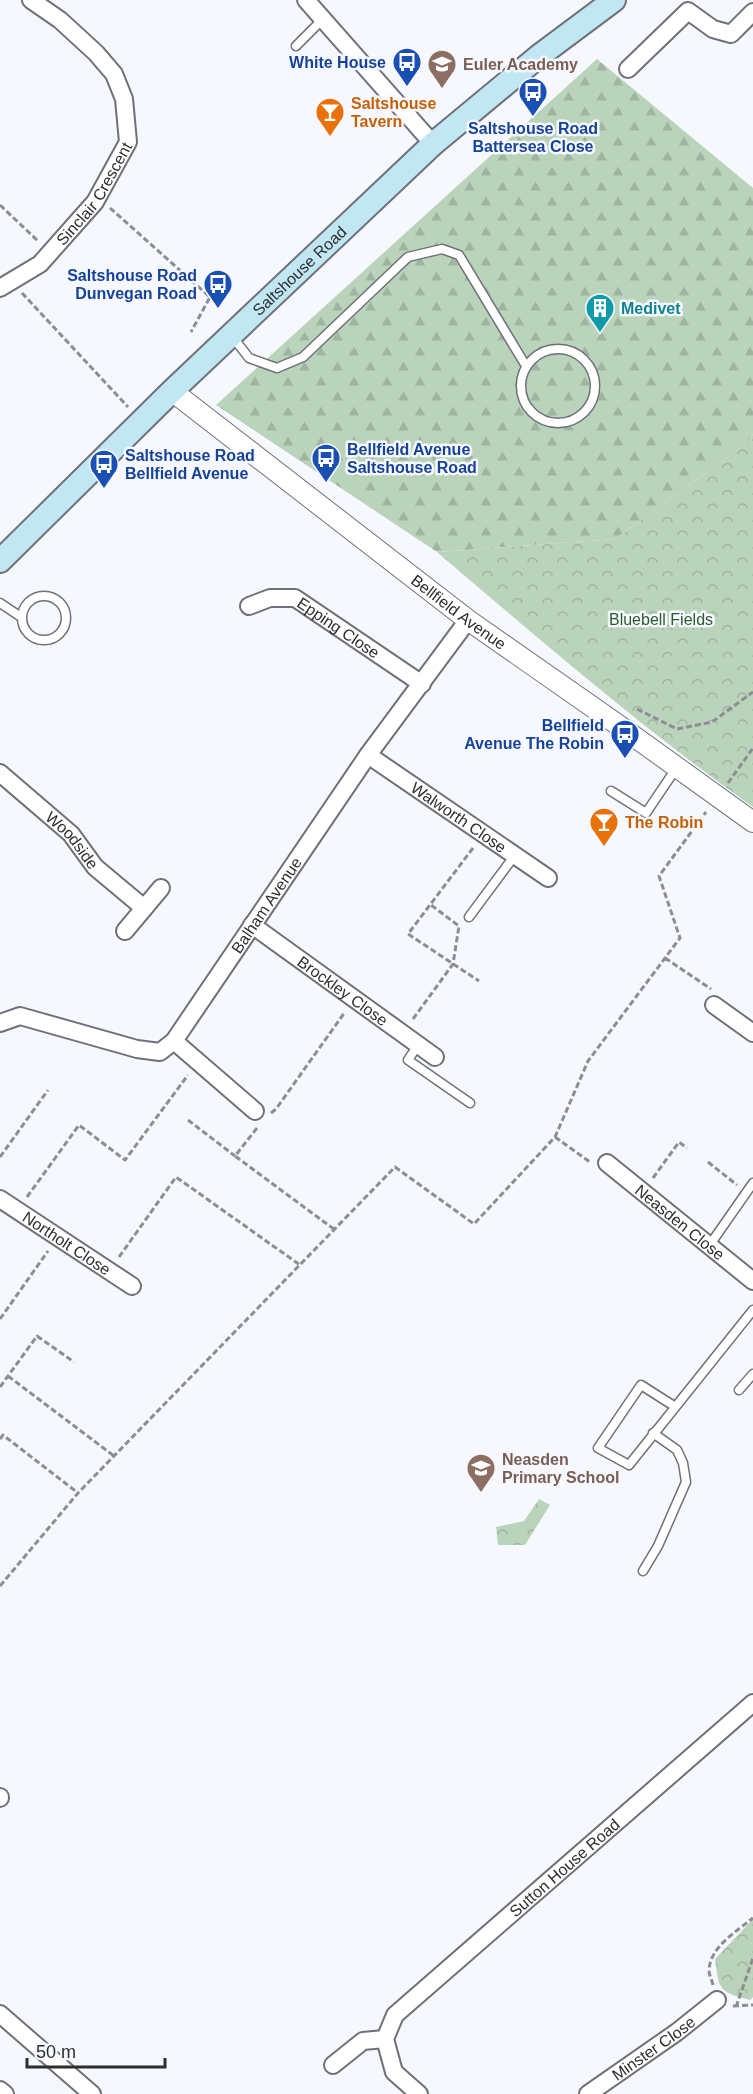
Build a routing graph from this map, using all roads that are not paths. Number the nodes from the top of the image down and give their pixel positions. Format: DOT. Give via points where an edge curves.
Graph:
graph roads {
  1 [pos="31,0"];
  2 [pos="306,0"];
  3 [pos="614,0"];
  4 [pos="753,12"];
  5 [pos="324,19"];
  6 [pos="296,46"];
  7 [pos="628,69"];
  8 [pos="433,144"];
  9 [pos="5,285"];
  10 [pos="231,335"];
  11 [pos="526,366"];
  12 [pos="172,391"];
  13 [pos="0,561"];
  14 [pos="0,603"];
  15 [pos="249,606"];
  16 [pos="21,617"];
  17 [pos="468,620"];
  18 [pos="422,684"];
  19 [pos="368,755"];
  20 [pos="677,767"];
  21 [pos="0,773"];
  22 [pos="611,791"];
  23 [pos="753,822"];
  24 [pos="515,855"];
  25 [pos="548,878"];
  26 [pos="161,888"];
  27 [pos="144,908"];
  28 [pos="469,917"];
  29 [pos="252,925"];
  30 [pos="125,931"];
  31 [pos="714,1005"];
  32 [pos="0,1023"];
  33 [pos="753,1033"];
  34 [pos="174,1041"];
  35 [pos="418,1045"];
  36 [pos="435,1057"];
  37 [pos="470,1103"];
  38 [pos="261,1114"];
  39 [pos="607,1163"];
  40 [pos="753,1183"];
  41 [pos="0,1199"];
  42 [pos="709,1245"];
  43 [pos="753,1281"];
  44 [pos="132,1286"];
  45 [pos="753,1310"];
  46 [pos="753,1374"];
  47 [pos="739,1390"];
  48 [pos="674,1406"];
  49 [pos="653,1433"];
  50 [pos="643,1571"];
  51 [pos="753,1703"];
  52 [pos="717,2000"];
  53 [pos="0,2014"];
  54 [pos="385,2039"];
  55 [pos="333,2066"];
  56 [pos="0,2090"];
  57 [pos="5,2094"];
  58 [pos="92,2094"];
  59 [pos="419,2094"];
  60 [pos="588,2094"];
  1 -- 9 [label="street, Sinclair Crescent" via="60,20 114,74 124,99 128,142 97,197 51,252 40,264"];
  2 -- 5 [label="street"];
  3 -- 8 [label="main road, Saltshouse Road" via="538,56"];
  4 -- 7 [label="street" via="731,34 713,29 688,11"];
  5 -- 6 [label="lane"];
  5 -- 8 [label="street"];
  8 -- 10 [label="main road, Saltshouse Road"];
  10 -- 11 [label="lane" via="249,358 277,368 303,357 408,257 442,249 459,255"];
  10 -- 12 [label="main road, Saltshouse Road"];
  11 -- 11 [label="lane" via="521,384 524,402 542,420 566,422 587,409 595,386 588,363 579,355 568,350 545,351"];
  12 -- 13 [label="main road, Saltshouse Road"];
  12 -- 17 [label="street, Bellfield Avenue"];
  14 -- 16 [label="lane"];
  15 -- 18 [label="street, Epping Close" via="270,598 295,598"];
  16 -- 16 [label="lane" via="27,604 46,596 63,607 66,621 60,635 46,641 25,632"];
  17 -- 18 [label="street, Balham Avenue"];
  17 -- 20 [label="street, Bellfield Avenue"];
  18 -- 19 [label="street, Balham Avenue"];
  19 -- 24 [label="street, Walworth Close"];
  19 -- 29 [label="street, Balham Avenue"];
  20 -- 22 [label="lane" via="646,813"];
  20 -- 23 [label="street, Bellfield Avenue"];
  21 -- 27 [label="street, Woodside" via="71,834 94,867"];
  24 -- 25 [label="street, Walworth Close"];
  24 -- 28 [label="lane"];
  26 -- 27 [label="street"];
  27 -- 30 [label="street"];
  29 -- 34 [label="street, Balham Avenue"];
  29 -- 35 [label="street, Brockley Close"];
  31 -- 33 [label="street"];
  32 -- 34 [label="street" via="20,1016 160,1053"];
  34 -- 38 [label="street"];
  35 -- 36 [label="street, Brockley Close"];
  35 -- 37 [label="lane" via="408,1060"];
  39 -- 42 [label="street, Neasden Close"];
  40 -- 42 [label="lane"];
  41 -- 44 [label="street, Northolt Close"];
  42 -- 43 [label="street, Neasden Close"];
  45 -- 48 [label="lane"];
  46 -- 47 [label="lane"];
  48 -- 49 [label="lane"];
  48 -- 49 [label="lane" via="641,1385 598,1448 629,1465"];
  49 -- 50 [label="lane" via="677,1450 686,1482"];
  51 -- 54 [label="street, Sutton House Road" via="395,2015"];
  52 -- 60 [label="street, Minster Close"];
  53 -- 58 [label="street"];
  54 -- 55 [label="street" via="363,2041"];
  54 -- 59 [label="street" via="394,2072"];
  56 -- 57 [label="street"];
}
